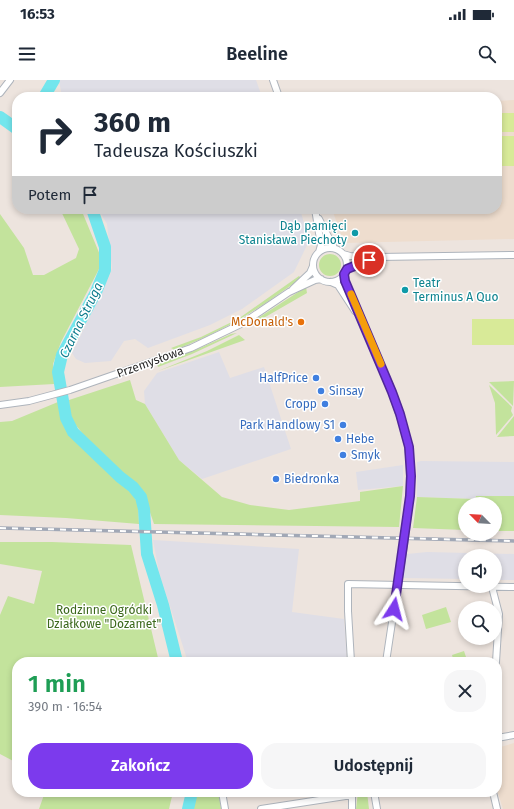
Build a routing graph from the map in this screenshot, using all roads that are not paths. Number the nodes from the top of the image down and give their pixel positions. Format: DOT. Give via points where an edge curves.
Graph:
graph roads {
  1 [pos="10,80"];
  2 [pos="273,80"];
  3 [pos="277,92"];
  4 [pos="0,93"];
  5 [pos="316,214"];
  6 [pos="317,214"];
  7 [pos="334,248"];
  8 [pos="319,252"];
  9 [pos="343,254"];
  10 [pos="514,255"];
  11 [pos="379,257"];
  12 [pos="313,266"];
  13 [pos="346,271"];
  14 [pos="321,279"];
  15 [pos="331,282"];
  16 [pos="289,292"];
  17 [pos="365,328"];
  18 [pos="0,405"];
  19 [pos="458,586"];
  20 [pos="502,587"];
  21 [pos="514,587"];
  22 [pos="494,593"];
  23 [pos="351,657"];
  24 [pos="387,657"];
  25 [pos="496,657"];
  26 [pos="514,735"];
  27 [pos="502,737"];
  28 [pos="223,797"];
  29 [pos="334,797"];
  30 [pos="352,797"];
  31 [pos="375,797"];
  32 [pos="494,797"];
  33 [pos="225,809"];
  34 [pos="261,809"];
  35 [pos="352,809"];
  36 [pos="377,809"];
  37 [pos="497,809"];
  1 -- 4 [label="street"];
  2 -- 3 [label="street"];
  5 -- 8 [label="street" via="321,245"];
  6 -- 7 [label="street"];
  7 -- 8 [label="street"];
  7 -- 9 [label="street"];
  8 -- 12 [label="street" via="315,256"];
  9 -- 11 [label="street"];
  9 -- 13 [label="street" via="346,258"];
  10 -- 11 [label="street"];
  11 -- 13 [label="street" via="359,262"];
  12 -- 14 [label="street"];
  12 -- 16 [label="street, Przemysłowa" via="310,273"];
  13 -- 15 [label="street" via="341,278"];
  13 -- 17 [label="street" via="345,281"];
  14 -- 15 [label="street"];
  14 -- 16 [label="street, Przemysłowa"];
  15 -- 17 [label="street" via="338,285"];
  16 -- 18 [label="street, Przemysłowa" via="243,323 204,342 70,390"];
  17 -- 24 [label="street, bridge" via="392,392 407,438 410,463 410,496"];
  19 -- 23 [label="street" via="348,584"];
  20 -- 21 [label="street"];
  22 -- 25 [label="street" via="499,614"];
  26 -- 27 [label="street"];
  28 -- 33 [label="street"];
  29 -- 34 [label="street"];
  30 -- 35 [label="street"];
  31 -- 36 [label="street"];
  32 -- 37 [label="street"];
}
